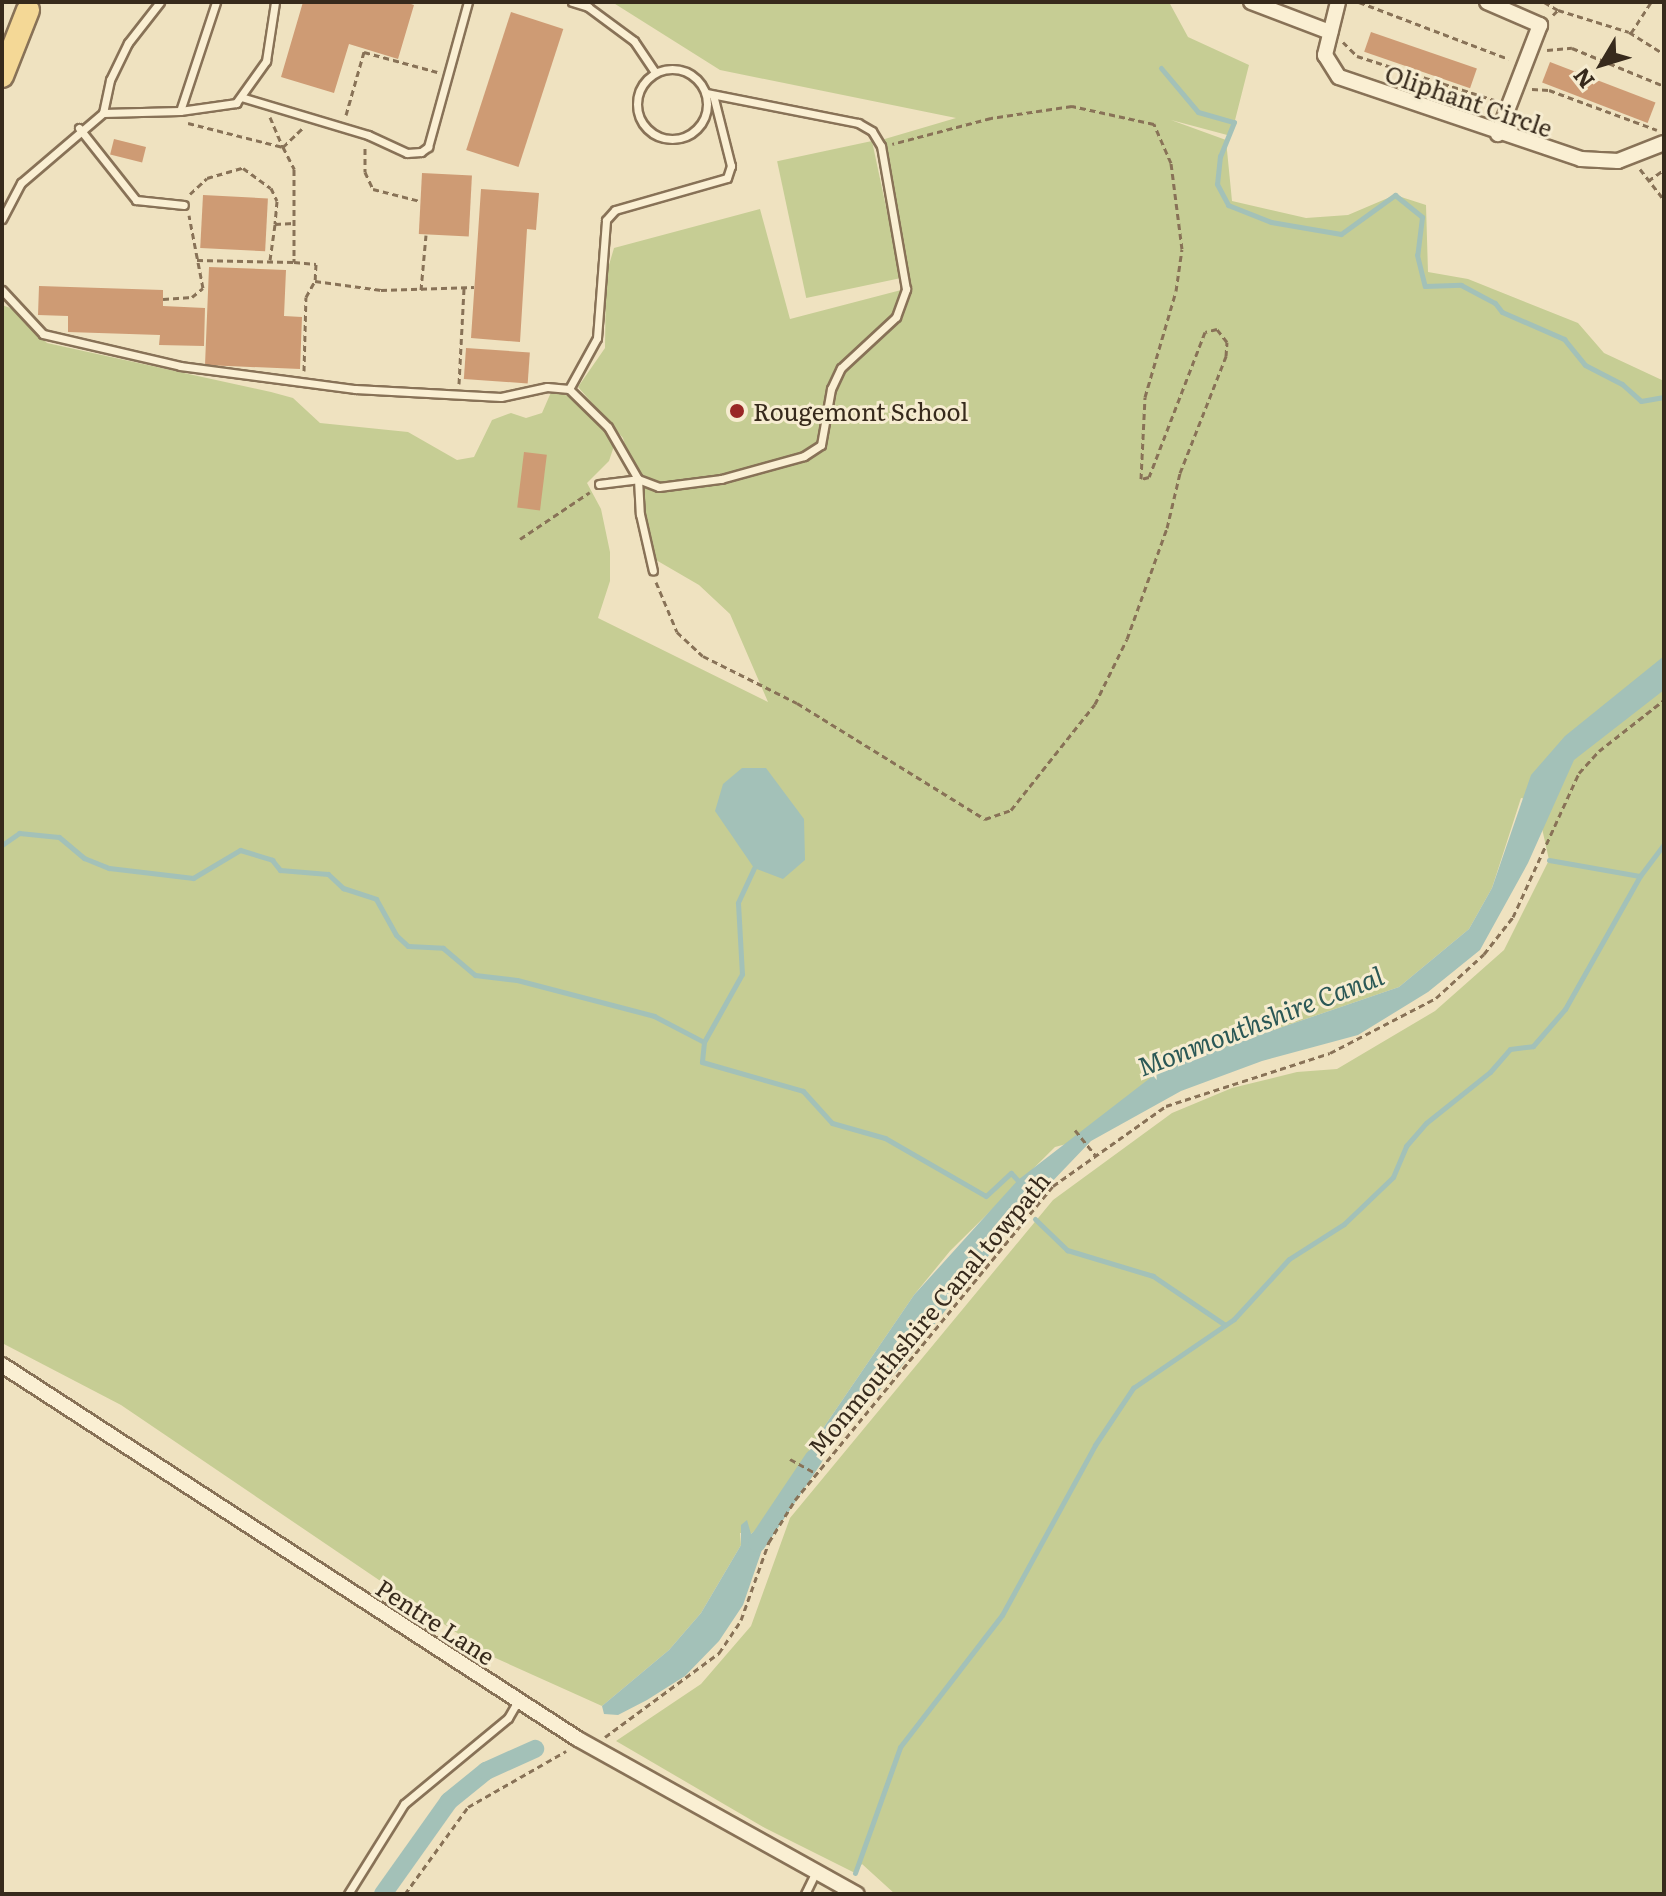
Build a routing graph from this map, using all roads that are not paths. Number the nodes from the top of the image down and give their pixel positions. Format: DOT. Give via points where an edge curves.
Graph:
graph roads {
  1 [pos="160,2"];
  2 [pos="216,2"];
  3 [pos="275,2"];
  4 [pos="468,2"];
  5 [pos="572,2"];
  6 [pos="1251,2"];
  7 [pos="1338,2"];
  8 [pos="1487,2"];
  9 [pos="31,6"];
  10 [pos="2,27"];
  11 [pos="1331,28"];
  12 [pos="655,72"];
  13 [pos="2,76"];
  14 [pos="709,94"];
  15 [pos="241,97"];
  16 [pos="180,111"];
  17 [pos="103,113"];
  18 [pos="79,128"];
  19 [pos="1498,134"];
  20 [pos="1664,143"];
  21 [pos="184,205"];
  22 [pos="2,219"];
  23 [pos="2,290"];
  24 [pos="569,389"];
  25 [pos="638,479"];
  26 [pos="599,484"];
  27 [pos="653,571"];
  28 [pos="2,1365"];
  29 [pos="518,1701"];
  30 [pos="816,1871"];
  31 [pos="348,1894"];
  32 [pos="805,1894"];
  33 [pos="857,1894"];
  1 -- 17 [label="lane" via="128,43 110,80"];
  2 -- 16 [label="lane"];
  3 -- 15 [label="lane" via="266,61"];
  4 -- 15 [label="lane" via="428,147 421,152 407,153 368,135"];
  5 -- 12 [label="lane" via="588,7 634,41"];
  6 -- 11 [label="street"];
  7 -- 11 [label="street, Oliphant Circle"];
  8 -- 19 [label="street" via="1540,25"];
  9 -- 10 [label="main road"];
  9 -- 13 [label="main road"];
  11 -- 19 [label="street, Oliphant Circle" via="1325,55 1339,77"];
  12 -- 14 [label="lane" via="685,71"];
  12 -- 14 [label="lane" via="645,80 636,102 639,118 656,136 668,139 696,130"];
  14 -- 24 [label="lane" via="731,166 727,178 615,210 606,220 597,338"];
  14 -- 25 [label="lane" via="858,123 872,131 881,146 906,289 896,317 841,368 831,389 821,445 804,456 721,479 659,487"];
  15 -- 16 [label="lane" via="212,109"];
  16 -- 17 [label="lane"];
  17 -- 18 [label="lane"];
  18 -- 21 [label="lane" via="136,200"];
  18 -- 22 [label="lane" via="21,183"];
  19 -- 20 [label="street, Oliphant Circle" via="1581,159 1631,157"];
  23 -- 24 [label="lane" via="43,334 180,366 304,385 458,395 501,397 547,387"];
  24 -- 25 [label="lane" via="608,427"];
  25 -- 26 [label="lane"];
  25 -- 27 [label="lane"];
  28 -- 29 [label="street, Pentre Lane"];
  29 -- 30 [label="street, Pentre Lane"];
  29 -- 31 [label="lane" via="508,1718 404,1804"];
  30 -- 32 [label="lane"];
  30 -- 33 [label="street, Pentre Lane"];
}
